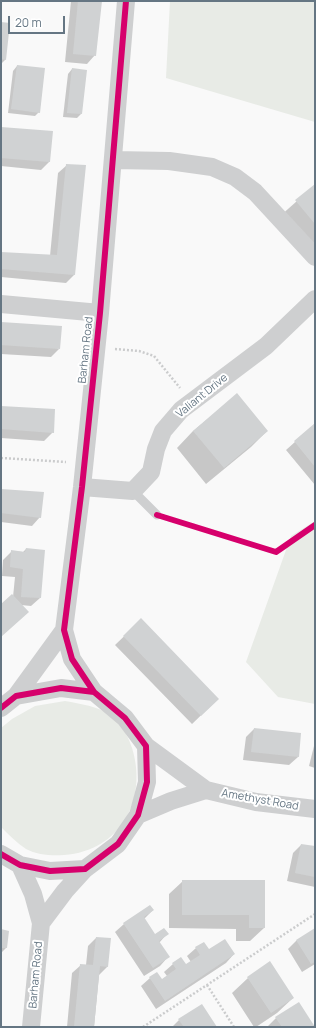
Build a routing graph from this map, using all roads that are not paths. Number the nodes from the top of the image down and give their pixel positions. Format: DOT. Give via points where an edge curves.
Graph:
graph roads {
  1 [pos="126,1"];
  2 [pos="114,160"];
  3 [pos="315,257"];
  4 [pos="315,299"];
  5 [pos="1,304"];
  6 [pos="100,313"];
  7 [pos="82,487"];
  8 [pos="133,491"];
  9 [pos="157,515"];
  10 [pos="64,630"];
  11 [pos="94,692"];
  12 [pos="16,696"];
  13 [pos="1,708"];
  14 [pos="146,746"];
  15 [pos="206,790"];
  16 [pos="315,810"];
  17 [pos="138,815"];
  18 [pos="1,854"];
  19 [pos="20,865"];
  20 [pos="85,869"];
  21 [pos="41,923"];
  22 [pos="31,1027"];
  1 -- 2 [label="street, Barham Road"];
  2 -- 3 [label="street" via="169,161 212,167 235,177 255,192"];
  2 -- 6 [label="street, Barham Road"];
  4 -- 8 [label="street, Valiant Drive" via="266,346 181,410 163,431 150,472"];
  5 -- 6 [label="street"];
  6 -- 7 [label="street, Barham Road"];
  7 -- 8 [label="street"];
  7 -- 10 [label="street, Barham Road"];
  8 -- 9 [label="lane"];
  10 -- 11 [label="street, Barham Road" via="72,660"];
  10 -- 12 [label="street, Barham Road"];
  11 -- 12 [label="street" via="61,688"];
  11 -- 14 [label="street, Amethyst Road" via="125,718"];
  12 -- 13 [label="street"];
  14 -- 15 [label="street, Amethyst Road"];
  14 -- 17 [label="street" via="147,782"];
  15 -- 16 [label="street, Amethyst Road" via="256,802"];
  15 -- 17 [label="street, Amethyst Road" via="171,800"];
  17 -- 20 [label="street" via="118,844"];
  18 -- 19 [label="street"];
  19 -- 20 [label="street" via="50,871"];
  19 -- 21 [label="street, Barham Road" via="33,894"];
  20 -- 21 [label="street" via="65,890"];
  21 -- 22 [label="street, Barham Road"];
}
